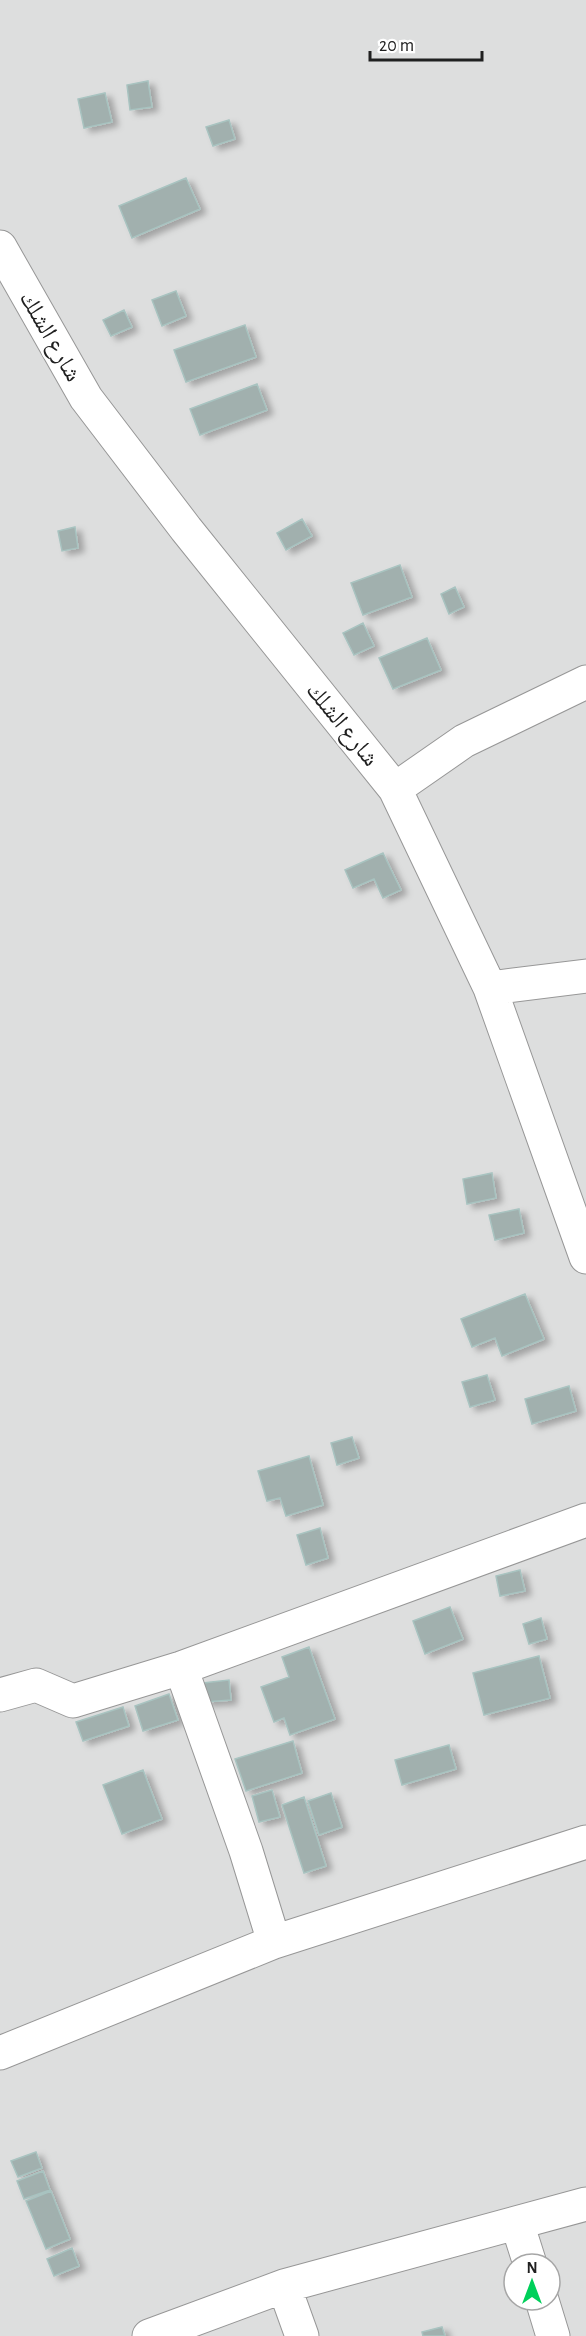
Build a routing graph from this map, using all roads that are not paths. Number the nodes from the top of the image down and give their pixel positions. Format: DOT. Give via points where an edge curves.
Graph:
graph roads {
  1 [pos="0,247"];
  2 [pos="586,682"];
  3 [pos="395,789"];
  4 [pos="586,976"];
  5 [pos="490,988"];
  6 [pos="586,1257"];
  7 [pos="586,1520"];
  8 [pos="181,1668"];
  9 [pos="0,1695"];
  10 [pos="586,1842"];
  11 [pos="274,1942"];
  12 [pos="0,2053"];
  13 [pos="586,2204"];
  14 [pos="517,2223"];
  15 [pos="526,2252"];
  16 [pos="284,2286"];
  17 [pos="546,2312"];
  18 [pos="149,2336"];
  19 [pos="302,2336"];
  20 [pos="553,2336"];
  1 -- 3 [label="street, شارع الشلك" via="86,398"];
  2 -- 3 [label="street" via="464,741"];
  3 -- 5 [label="street, شارع الشلك"];
  4 -- 5 [label="street"];
  5 -- 6 [label="street, شارع الشلك"];
  7 -- 8 [label="street"];
  8 -- 9 [label="street" via="73,1701 36,1684"];
  8 -- 11 [label="street"];
  10 -- 11 [label="street"];
  11 -- 12 [label="street"];
  13 -- 14 [label="street"];
  14 -- 15 [label="street"];
  14 -- 16 [label="street"];
  16 -- 18 [label="street"];
  16 -- 19 [label="street"];
  17 -- 20 [label="street"];
}
